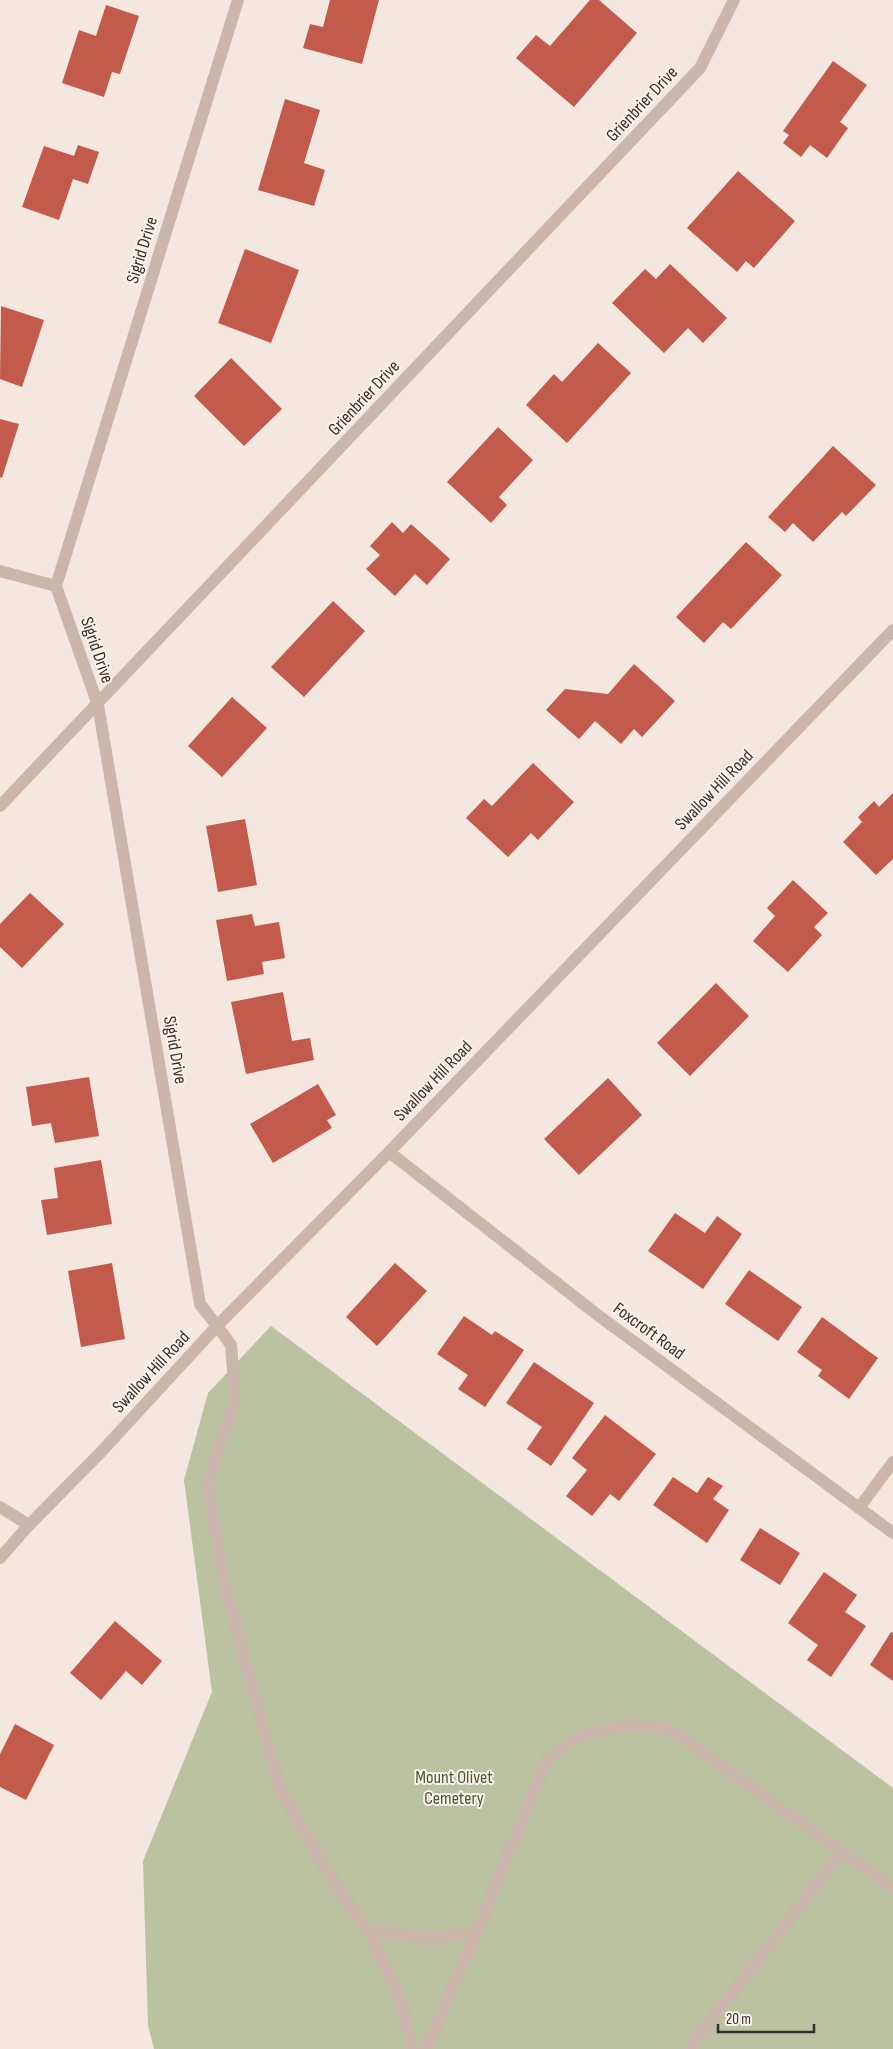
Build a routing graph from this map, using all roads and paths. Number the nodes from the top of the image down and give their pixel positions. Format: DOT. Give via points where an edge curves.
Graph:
graph roads {
  1 [pos="238,0"];
  2 [pos="734,0"];
  3 [pos="0,571"];
  4 [pos="56,586"];
  5 [pos="893,630"];
  6 [pos="98,704"];
  7 [pos="0,806"];
  8 [pos="389,1152"];
  9 [pos="217,1326"];
  10 [pos="893,1462"];
  11 [pos="0,1507"];
  12 [pos="859,1508"];
  13 [pos="28,1525"];
  14 [pos="893,1533"];
  15 [pos="0,1558"];
  16 [pos="842,1852"];
  17 [pos="893,1888"];
  18 [pos="367,1929"];
  19 [pos="476,1932"];
  20 [pos="413,2049"];
  21 [pos="426,2049"];
  22 [pos="689,2049"];
  1 -- 4 [label="street, Sigrid Drive"];
  2 -- 6 [label="street, Grienbrier Drive" via="700,68"];
  3 -- 4 [label="street"];
  4 -- 6 [label="street, Sigrid Drive"];
  5 -- 8 [label="street, Swallow Hill Road"];
  6 -- 7 [label="street, Grienbrier Drive"];
  6 -- 9 [label="street, Sigrid Drive" via="200,1304"];
  8 -- 9 [label="street, Swallow Hill Road"];
  8 -- 12 [label="street, Foxcroft Road" via="598,1316"];
  9 -- 13 [label="street, Swallow Hill Road" via="101,1452"];
  9 -- 18 [label="street, Sigrid Drive" via="231,1345 235,1399 207,1483 225,1585 280,1789 339,1891"];
  10 -- 12 [label="street"];
  11 -- 13 [label="street"];
  12 -- 14 [label="street, Foxcroft Road"];
  13 -- 15 [label="street, Swallow Hill Road"];
  16 -- 17 [label="street"];
  16 -- 19 [label="street" via="670,1729 625,1725 580,1737 547,1759"];
  16 -- 22 [label="street"];
  18 -- 19 [label="street" via="429,1939"];
  18 -- 20 [label="street, Sigrid Drive" via="397,1991"];
  19 -- 21 [label="street"];
}
